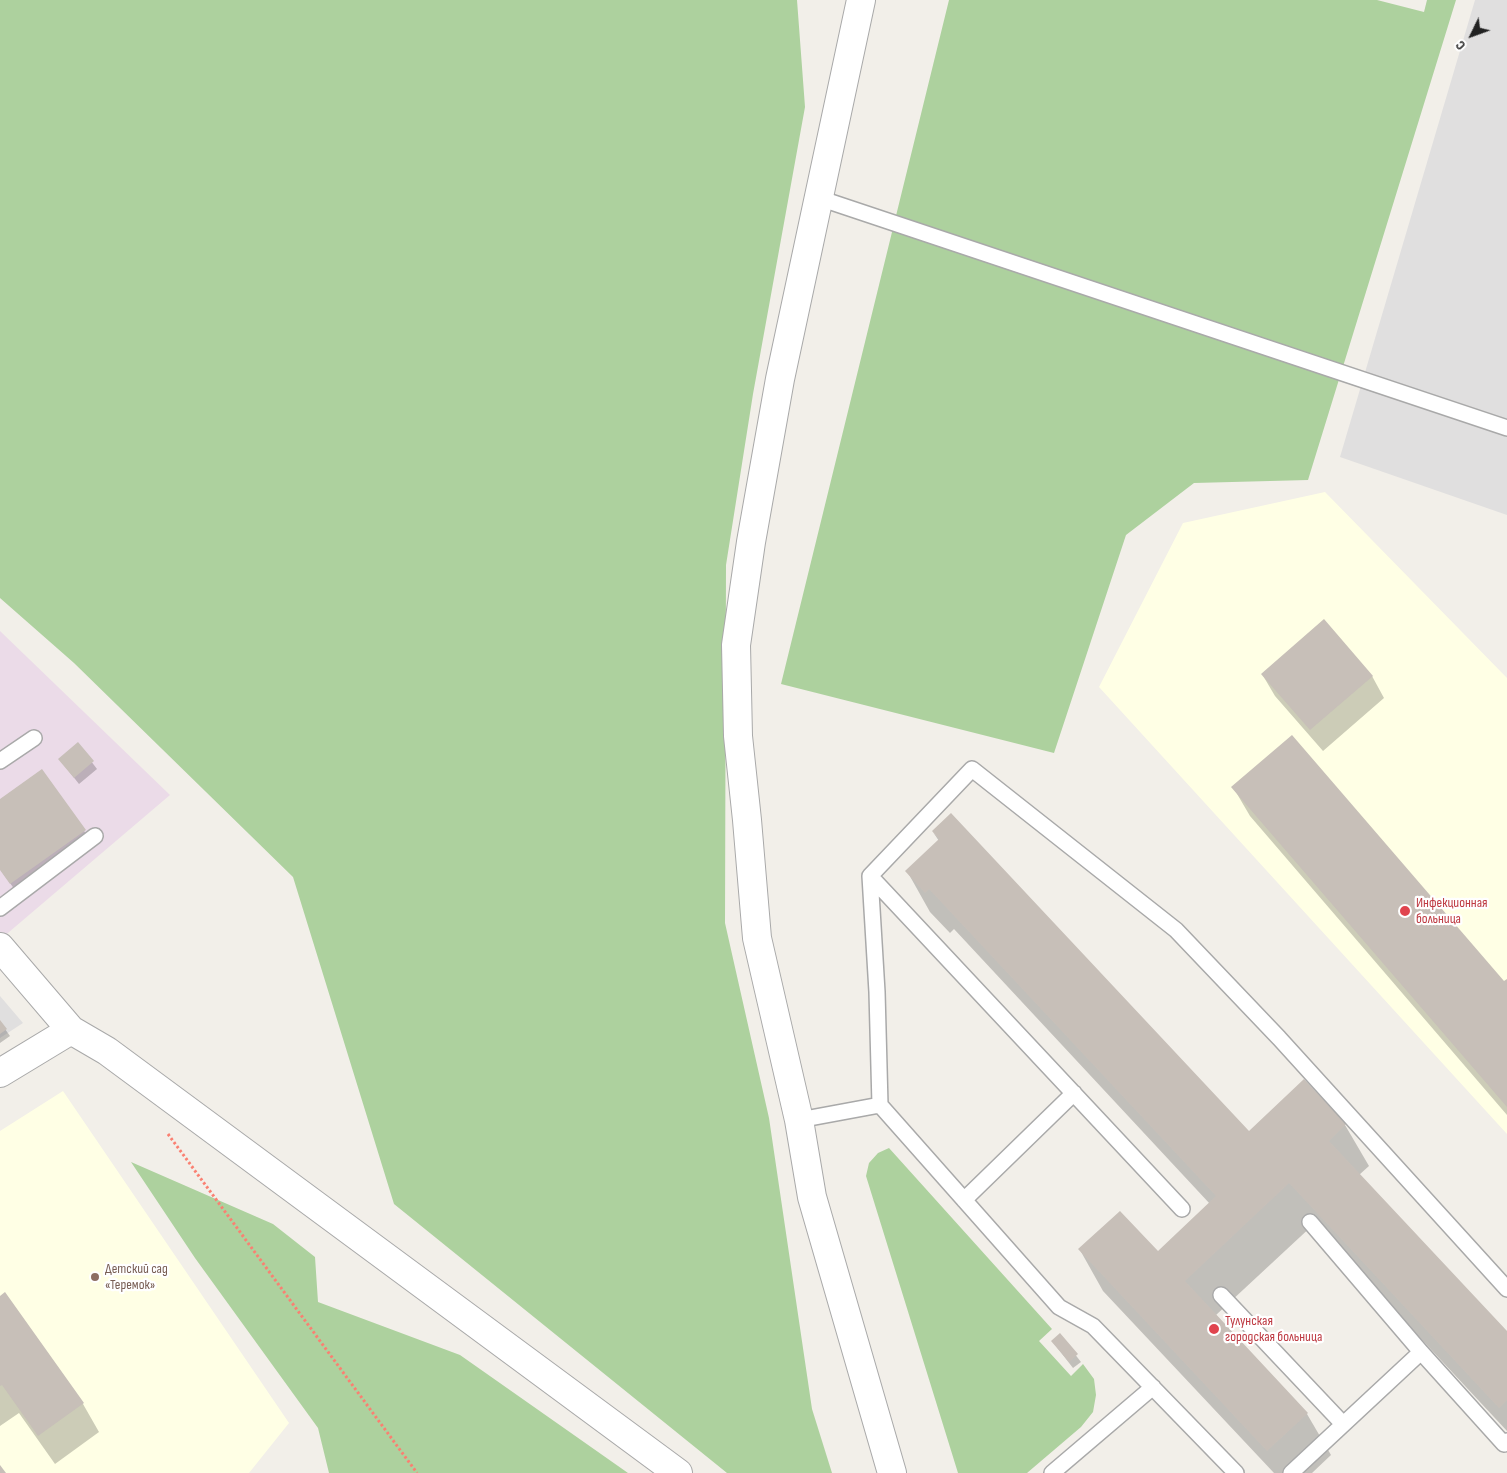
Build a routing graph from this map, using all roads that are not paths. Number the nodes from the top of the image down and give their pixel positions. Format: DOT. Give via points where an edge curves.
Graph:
graph roads {
  1 [pos="860,0"];
  2 [pos="819,198"];
  3 [pos="1507,428"];
  4 [pos="34,738"];
  5 [pos="0,762"];
  6 [pos="95,836"];
  7 [pos="870,876"];
  8 [pos="0,908"];
  9 [pos="0,947"];
  10 [pos="71,1030"];
  11 [pos="0,1073"];
  12 [pos="1074,1093"];
  13 [pos="880,1105"];
  14 [pos="799,1120"];
  15 [pos="964,1200"];
  16 [pos="1182,1209"];
  17 [pos="1310,1222"];
  18 [pos="1507,1289"];
  19 [pos="1221,1295"];
  20 [pos="1421,1352"];
  21 [pos="1153,1387"];
  22 [pos="1343,1424"];
  23 [pos="1507,1441"];
  24 [pos="678,1473"];
  25 [pos="892,1473"];
  26 [pos="1052,1473"];
  27 [pos="1236,1473"];
  28 [pos="1291,1473"];
  1 -- 2 [label="street"];
  2 -- 3 [label="lane"];
  2 -- 14 [label="street" via="780,379 736,645 738,736 757,938"];
  4 -- 5 [label="lane"];
  6 -- 8 [label="lane"];
  7 -- 12 [label="lane"];
  7 -- 13 [label="lane" via="878,992"];
  7 -- 18 [label="lane" via="972,769 1176,930 1279,1038"];
  9 -- 10 [label="street"];
  10 -- 11 [label="street"];
  10 -- 24 [label="street" via="115,1057"];
  12 -- 15 [label="lane"];
  12 -- 16 [label="lane"];
  13 -- 14 [label="lane"];
  13 -- 15 [label="lane"];
  14 -- 25 [label="street" via="812,1197"];
  15 -- 21 [label="lane" via="1058,1307 1093,1326"];
  17 -- 20 [label="lane"];
  19 -- 22 [label="lane"];
  20 -- 22 [label="lane"];
  20 -- 23 [label="lane" via="1504,1444"];
  21 -- 26 [label="lane"];
  21 -- 27 [label="lane"];
  22 -- 28 [label="lane"];
}
